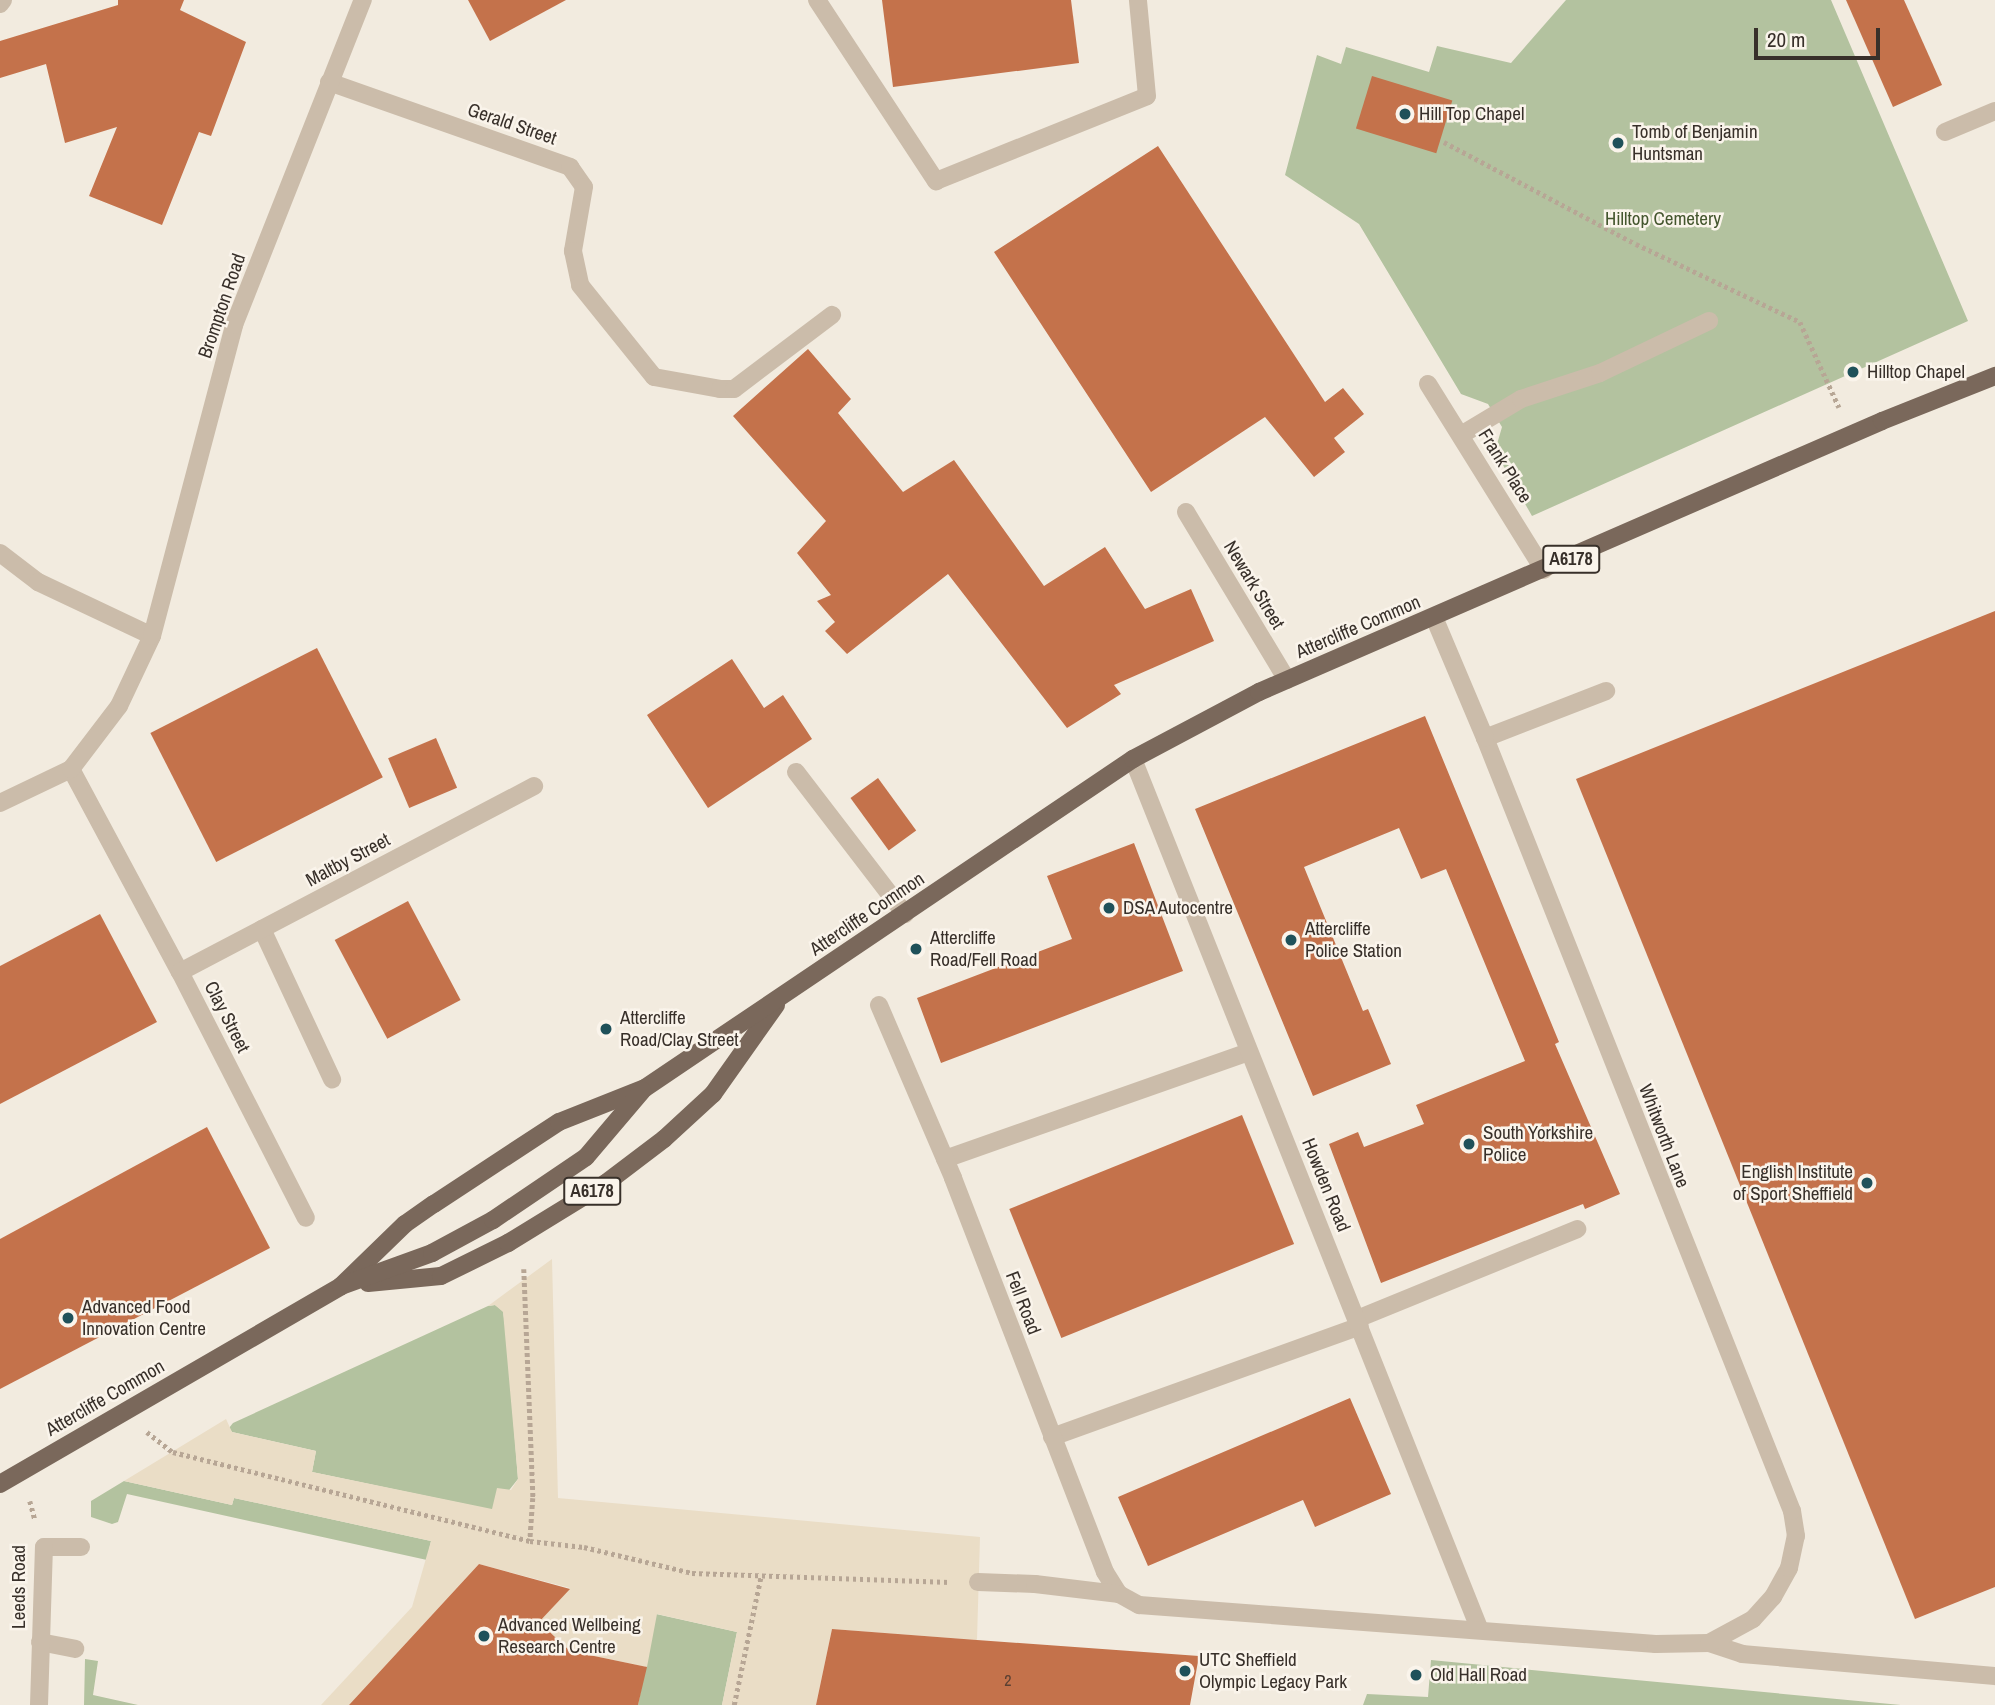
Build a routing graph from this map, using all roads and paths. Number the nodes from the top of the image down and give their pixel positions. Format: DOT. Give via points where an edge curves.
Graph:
graph roads {
  1 [pos="363,0"];
  2 [pos="817,0"];
  3 [pos="1138,0"];
  4 [pos="329,82"];
  5 [pos="1995,111"];
  6 [pos="1945,132"];
  7 [pos="1444,142"];
  8 [pos="832,315"];
  9 [pos="1709,321"];
  10 [pos="1995,376"];
  11 [pos="1428,384"];
  12 [pos="1461,435"];
  13 [pos="1851,435"];
  14 [pos="1186,512"];
  15 [pos="0,553"];
  16 [pos="1544,570"];
  17 [pos="1434,617"];
  18 [pos="152,636"];
  19 [pos="1287,680"];
  20 [pos="1606,691"];
  21 [pos="1485,738"];
  22 [pos="1133,759"];
  23 [pos="71,769"];
  24 [pos="796,772"];
  25 [pos="534,786"];
  26 [pos="0,803"];
  27 [pos="905,914"];
  28 [pos="262,929"];
  29 [pos="180,972"];
  30 [pos="782,996"];
  31 [pos="880,1005"];
  32 [pos="1250,1052"];
  33 [pos="332,1079"];
  34 [pos="645,1088"];
  35 [pos="945,1159"];
  36 [pos="306,1218"];
  37 [pos="1577,1229"];
  38 [pos="524,1263"];
  39 [pos="341,1286"];
  40 [pos="1359,1323"];
  41 [pos="121,1413"];
  42 [pos="1052,1437"];
  43 [pos="0,1466"];
  44 [pos="20,1472"];
  45 [pos="0,1484"];
  46 [pos="530,1541"];
  47 [pos="44,1547"];
  48 [pos="81,1548"];
  49 [pos="761,1576"];
  50 [pos="978,1582"];
  51 [pos="1119,1594"];
  52 [pos="1479,1628"];
  53 [pos="40,1642"];
  54 [pos="1709,1643"];
  55 [pos="75,1649"];
  56 [pos="1995,1676"];
  57 [pos="39,1705"];
  58 [pos="734,1705"];
  1 -- 4 [label="street, Brompton Road"];
  2 -- 3 [label="street" via="936,181 1147,96"];
  4 -- 8 [label="street, Gerald Street" via="570,167 584,187 573,251 580,285 654,377 734,389"];
  4 -- 18 [label="street, Brompton Road" via="234,325"];
  5 -- 6 [label="street"];
  7 -- 13 [label="path" via="1636,244 1800,322"];
  9 -- 12 [label="street" via="1600,373 1521,399"];
  10 -- 13 [label="main road, Attercliffe Common / A6178"];
  11 -- 12 [label="street, Frank Place"];
  12 -- 16 [label="street, Frank Place"];
  13 -- 16 [label="main road, Attercliffe Common / A6178"];
  14 -- 19 [label="street, Newark Street"];
  15 -- 18 [label="street" via="38,582"];
  16 -- 17 [label="main road, Attercliffe Common / A6178"];
  17 -- 19 [label="main road, Attercliffe Common / A6178"];
  17 -- 21 [label="street, Whitworth Lane"];
  18 -- 23 [label="street, Brompton Road" via="119,706"];
  19 -- 22 [label="main road, Attercliffe Common / A6178"];
  20 -- 21 [label="street"];
  21 -- 54 [label="street, Whitworth Lane" via="1792,1511 1796,1536 1789,1568 1773,1597 1753,1619"];
  22 -- 27 [label="main road, Attercliffe Common / A6178"];
  22 -- 32 [label="street, Howden Road"];
  23 -- 26 [label="street"];
  23 -- 29 [label="street, Clay Street"];
  24 -- 27 [label="street"];
  25 -- 28 [label="street, Maltby Street"];
  27 -- 30 [label="main road, Attercliffe Common / A6178"];
  28 -- 29 [label="street, Maltby Street"];
  28 -- 33 [label="street"];
  29 -- 36 [label="street, Clay Street"];
  30 -- 34 [label="main road, Attercliffe Common / A6178"];
  30 -- 39 [label="main road, Attercliffe Common / A6178" via="713,1094 664,1139 606,1182 508,1243 441,1276"];
  31 -- 35 [label="street, Fell Road"];
  32 -- 35 [label="street"];
  32 -- 40 [label="street, Howden Road"];
  34 -- 39 [label="main road, Attercliffe Common / A6178" via="559,1122 405,1224"];
  34 -- 39 [label="main road, Attercliffe Common / A6178" via="586,1157 494,1220 432,1253"];
  35 -- 42 [label="street, Fell Road"];
  37 -- 40 [label="street"];
  38 -- 46 [label="path" via="533,1498"];
  39 -- 41 [label="main road, Attercliffe Common / A6178"];
  40 -- 42 [label="street"];
  40 -- 52 [label="street, Howden Road"];
  41 -- 44 [label="main road, Attercliffe Common / A6178"];
  41 -- 46 [label="path" via="173,1452"];
  42 -- 51 [label="street, Fell Road" via="1105,1572"];
  43 -- 44 [label="main road"];
  44 -- 45 [label="main road, Attercliffe Common / A6178"];
  44 -- 47 [label="path, Leeds Road"];
  46 -- 49 [label="path" via="584,1547 692,1573"];
  47 -- 48 [label="street"];
  47 -- 53 [label="street, Leeds Road"];
  49 -- 50 [label="path"];
  49 -- 58 [label="path"];
  50 -- 51 [label="street"];
  51 -- 52 [label="street" via="1139,1605"];
  52 -- 54 [label="street" via="1656,1644"];
  53 -- 55 [label="street"];
  53 -- 57 [label="street, Leeds Road"];
  54 -- 56 [label="street" via="1742,1654"];
}
